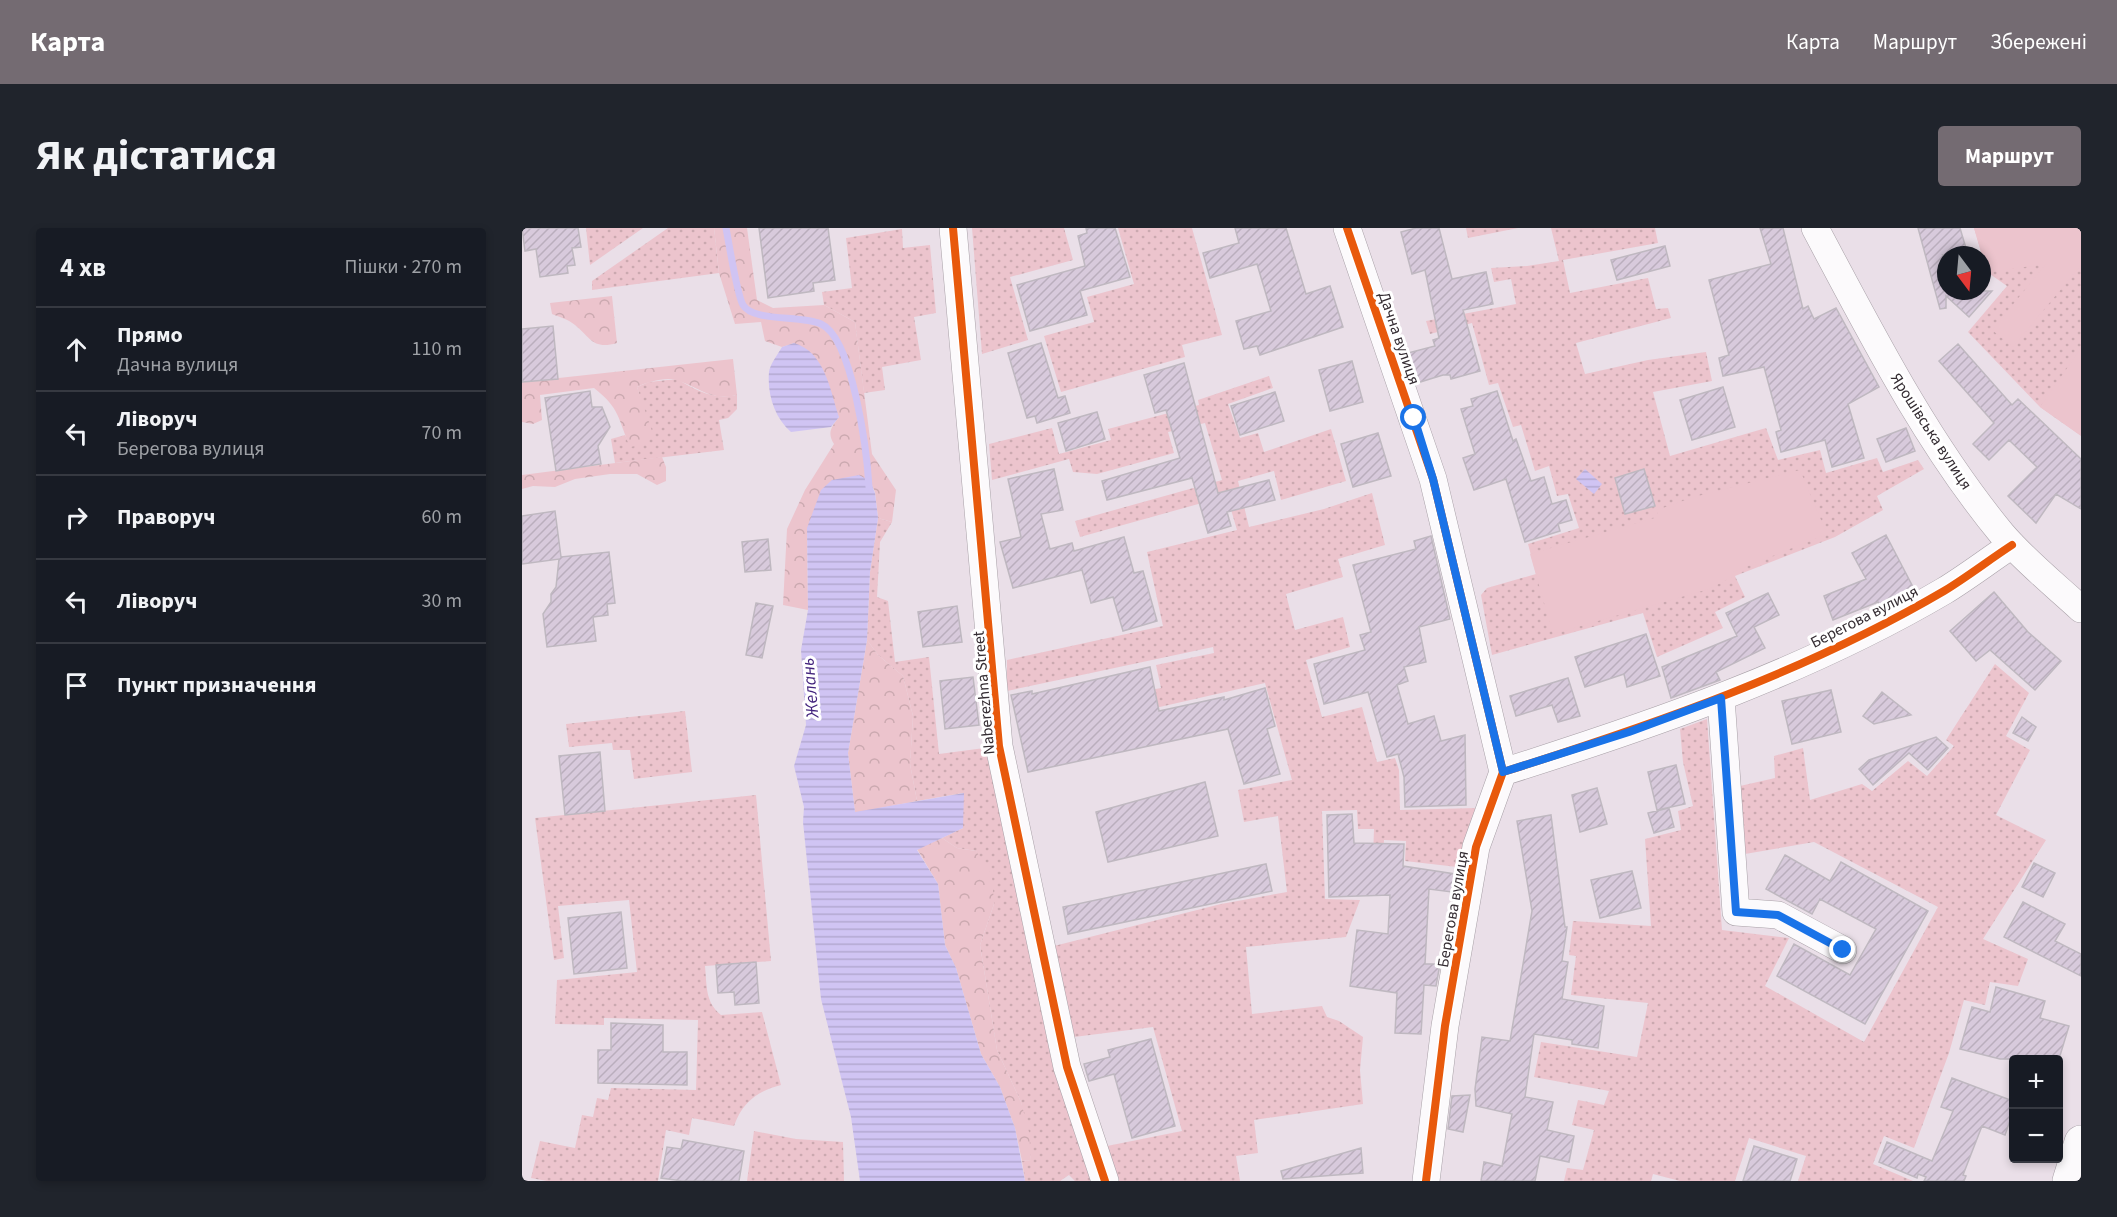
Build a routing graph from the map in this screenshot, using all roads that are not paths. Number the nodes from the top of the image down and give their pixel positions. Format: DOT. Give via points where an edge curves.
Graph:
graph roads {
  1 [pos="953,228"];
  2 [pos="1347,228"];
  3 [pos="1815,228"];
  4 [pos="2012,545"];
  5 [pos="2081,609"];
  6 [pos="1721,698"];
  7 [pos="1503,772"];
  8 [pos="1843,950"];
  9 [pos="2081,1142"];
  10 [pos="1105,1181"];
  11 [pos="1426,1181"];
  12 [pos="2069,1181"];
  1 -- 10 [label="street, Naberezhna Street" via="999,746 1066,1067"];
  2 -- 7 [label="street, Дачна вулиця" via="1433,479"];
  3 -- 4 [label="street, Ярошівська вулиця" via="1878,348 1932,436"];
  4 -- 5 [label="street, Ярошівська вулиця"];
  4 -- 6 [label="street, Берегова вулиця" via="1945,590 1853,640"];
  6 -- 7 [label="street, Берегова вулиця"];
  6 -- 8 [label="street" via="1736,912 1778,915"];
  7 -- 11 [label="street, Берегова вулиця" via="1476,847 1445,1026"];
  9 -- 12 [label="main road"];
}
